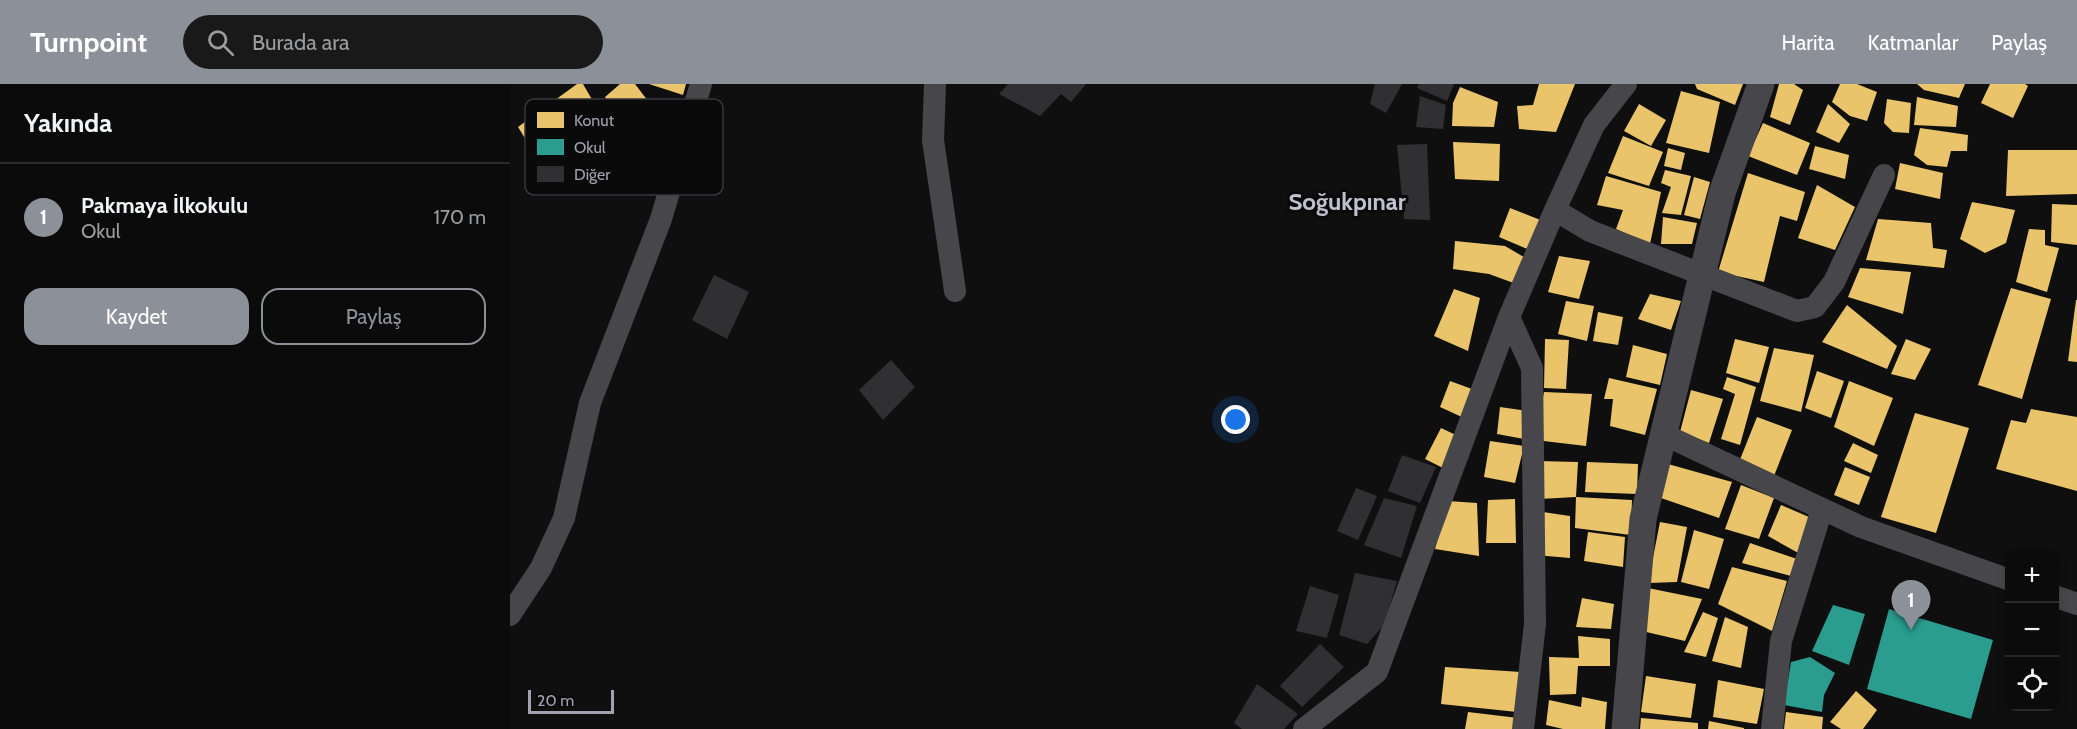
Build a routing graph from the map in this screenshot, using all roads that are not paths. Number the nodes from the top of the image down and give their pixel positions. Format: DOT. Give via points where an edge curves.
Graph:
graph roads {
  1 [pos="701,84"];
  2 [pos="934,84"];
  3 [pos="1626,84"];
  4 [pos="1761,84"];
  5 [pos="697,99"];
  6 [pos="1884,175"];
  7 [pos="668,195"];
  8 [pos="1555,210"];
  9 [pos="1702,275"];
  10 [pos="955,291"];
  11 [pos="1509,317"];
  12 [pos="1665,435"];
  13 [pos="1822,509"];
  14 [pos="2005,578"];
  15 [pos="2059,597"];
  16 [pos="2077,604"];
  17 [pos="510,615"];
  18 [pos="1304,729"];
  19 [pos="1523,729"];
  20 [pos="1625,729"];
  21 [pos="1772,729"];
  1 -- 5 [label="street"];
  2 -- 10 [label="street" via="933,140"];
  3 -- 8 [label="street" via="1594,125"];
  4 -- 9 [label="street" via="1722,193"];
  6 -- 9 [label="street" via="1834,282 1815,307 1797,311"];
  7 -- 17 [label="street" via="590,403 564,518 541,568"];
  8 -- 9 [label="street" via="1590,231"];
  8 -- 11 [label="street"];
  9 -- 12 [label="street"];
  11 -- 18 [label="street" via="1377,672"];
  11 -- 19 [label="street" via="1532,368 1534,624"];
  12 -- 13 [label="street"];
  12 -- 20 [label="street" via="1643,519"];
  13 -- 14 [label="street" via="1861,527"];
  13 -- 21 [label="street" via="1781,641"];
  15 -- 16 [label="street"];
}
